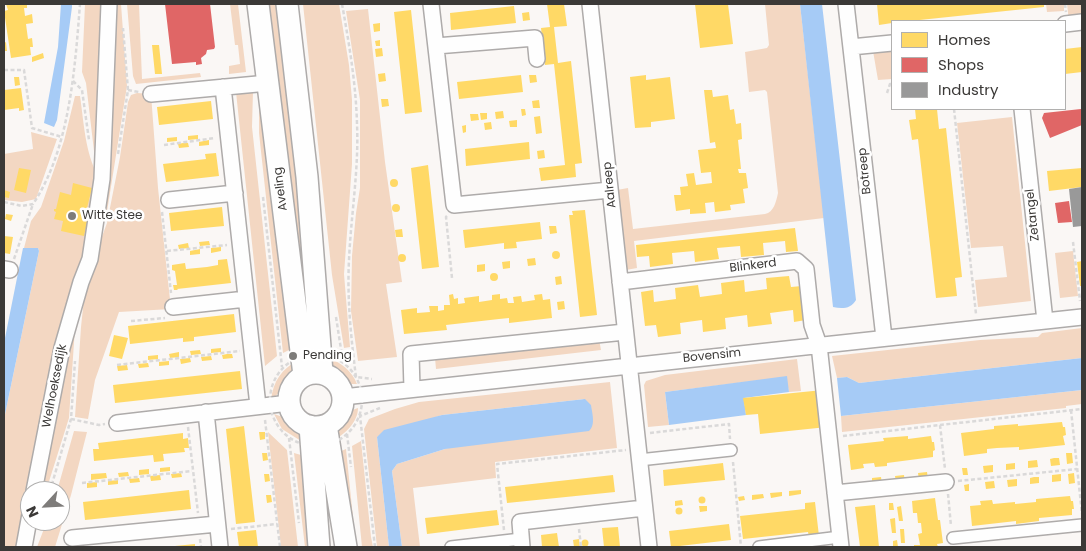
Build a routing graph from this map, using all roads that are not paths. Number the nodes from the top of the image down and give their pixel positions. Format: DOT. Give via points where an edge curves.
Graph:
graph roads {
  1 [pos="109,4"];
  2 [pos="258,4"];
  3 [pos="287,4"];
  4 [pos="431,4"];
  5 [pos="590,4"];
  6 [pos="846,4"];
  7 [pos="1082,22"];
  8 [pos="1066,24"];
  9 [pos="891,43"];
  10 [pos="436,46"];
  11 [pos="851,47"];
  12 [pos="537,59"];
  13 [pos="268,83"];
  14 [pos="223,87"];
  15 [pos="151,94"];
  16 [pos="1022,110"];
  17 [pos="610,190"];
  18 [pos="235,193"];
  19 [pos="169,200"];
  20 [pos="620,282"];
  21 [pos="246,298"];
  22 [pos="173,306"];
  23 [pos="1082,317"];
  24 [pos="1045,321"];
  25 [pos="625,332"];
  26 [pos="884,338"];
  27 [pos="819,345"];
  28 [pos="629,366"];
  29 [pos="313,374"];
  30 [pos="412,389"];
  31 [pos="343,396"];
  32 [pos="289,403"];
  33 [pos="261,406"];
  34 [pos="206,412"];
  35 [pos="117,423"];
  36 [pos="318,426"];
  37 [pos="732,450"];
  38 [pos="638,455"];
  39 [pos="36,481"];
  40 [pos="946,482"];
  41 [pos="835,493"];
  42 [pos="644,508"];
  43 [pos="1082,526"];
  44 [pos="218,527"];
  45 [pos="27,531"];
  46 [pos="72,538"];
  47 [pos="952,538"];
  48 [pos="841,542"];
  49 [pos="522,543"];
  50 [pos="24,547"];
  51 [pos="220,547"];
  52 [pos="319,547"];
  53 [pos="346,547"];
  54 [pos="451,547"];
  55 [pos="649,547"];
  56 [pos="759,547"];
  1 -- 39 [label="street, Welhoeksedijk" via="102,179 90,259 62,348"];
  2 -- 13 [label="main road, Aveling"];
  3 -- 29 [label="main road, Aveling" via="306,177"];
  4 -- 10 [label="street"];
  5 -- 17 [label="street, Aalreep"];
  6 -- 11 [label="street, Botreep"];
  7 -- 8 [label="street"];
  9 -- 11 [label="street"];
  10 -- 12 [label="street" via="534,38"];
  10 -- 17 [label="street" via="454,205"];
  11 -- 26 [label="street, Botreep"];
  13 -- 14 [label="street"];
  13 -- 29 [label="main road, Aveling"];
  14 -- 15 [label="street"];
  14 -- 18 [label="street"];
  16 -- 24 [label="street, Zetangel"];
  17 -- 20 [label="street, Aalreep"];
  18 -- 19 [label="street"];
  18 -- 21 [label="street"];
  20 -- 25 [label="street, Aalreep"];
  20 -- 27 [label="street, Blinkerd" via="797,261 806,269 812,325"];
  21 -- 22 [label="street"];
  21 -- 33 [label="street"];
  23 -- 24 [label="street, Bovensim"];
  24 -- 26 [label="street, Bovensim"];
  25 -- 28 [label="street, Aalreep"];
  25 -- 30 [label="street" via="411,354"];
  26 -- 27 [label="street, Bovensim"];
  27 -- 28 [label="street, Bovensim"];
  27 -- 41 [label="street, Blinkerd"];
  28 -- 30 [label="street, Bovensim"];
  28 -- 38 [label="street, Aalreep"];
  29 -- 31 [label="main road" via="334,379"];
  29 -- 32 [label="main road" via="292,387"];
  30 -- 31 [label="street, Bovensim"];
  31 -- 36 [label="main road" via="341,410 332,421"];
  32 -- 33 [label="street"];
  32 -- 36 [label="main road" via="294,416 304,424"];
  33 -- 34 [label="street"];
  34 -- 35 [label="street"];
  34 -- 44 [label="street"];
  36 -- 52 [label="main road"];
  36 -- 53 [label="main road"];
  37 -- 38 [label="street"];
  38 -- 42 [label="street, Aalreep"];
  40 -- 41 [label="street"];
  41 -- 48 [label="street, Blinkerd"];
  42 -- 49 [label="street" via="520,522"];
  42 -- 55 [label="street, Aalreep"];
  43 -- 47 [label="street"];
  44 -- 46 [label="street"];
  44 -- 51 [label="street"];
  45 -- 50 [label="street"];
  48 -- 56 [label="street"];
  49 -- 54 [label="street" via="505,541"];
}
